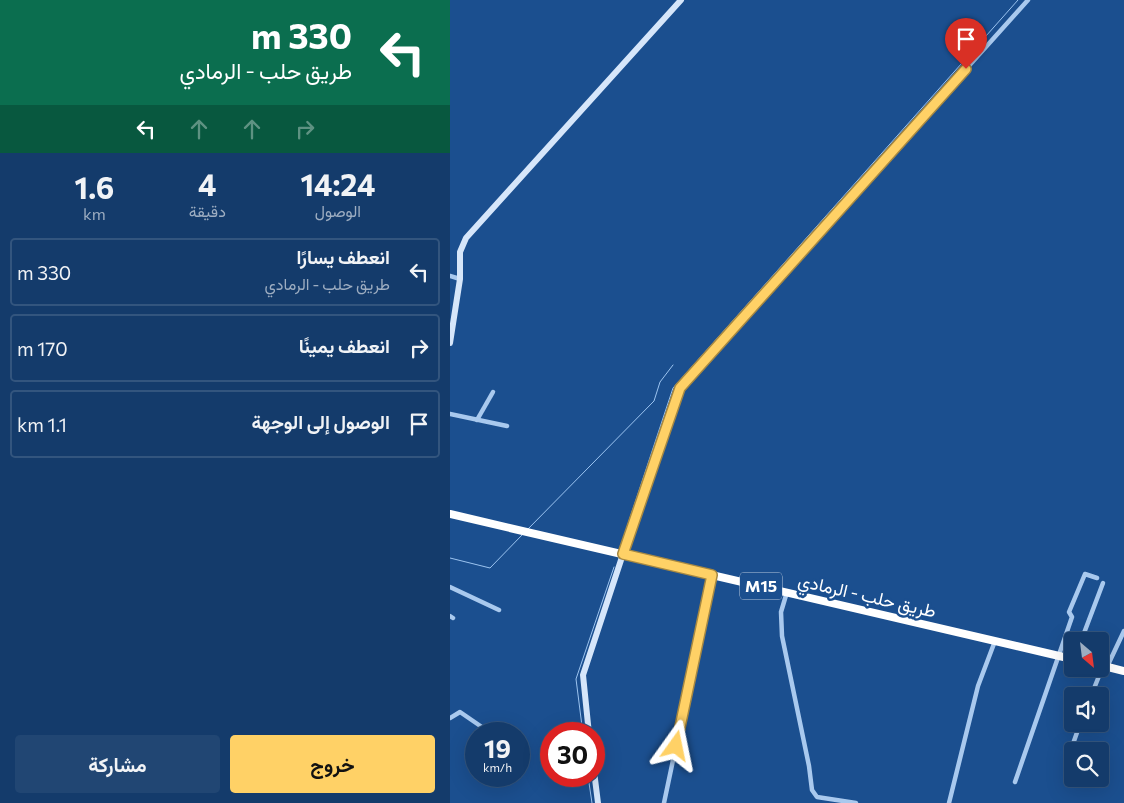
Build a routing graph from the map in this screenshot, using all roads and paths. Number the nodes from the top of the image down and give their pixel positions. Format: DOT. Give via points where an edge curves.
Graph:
graph roads {
  1 [pos="681,0"];
  2 [pos="1028,0"];
  3 [pos="450,276"];
  4 [pos="460,279"];
  5 [pos="450,343"];
  6 [pos="493,392"];
  7 [pos="450,414"];
  8 [pos="477,420"];
  9 [pos="507,426"];
  10 [pos="450,514"];
  11 [pos="623,554"];
  12 [pos="712,575"];
  13 [pos="1097,578"];
  14 [pos="1103,582"];
  15 [pos="450,587"];
  16 [pos="787,592"];
  17 [pos="499,610"];
  18 [pos="1124,631"];
  19 [pos="1084,632"];
  20 [pos="995,641"];
  21 [pos="1058,656"];
  22 [pos="1109,656"];
  23 [pos="1064,657"];
  24 [pos="1109,667"];
  25 [pos="1124,671"];
  26 [pos="450,718"];
  27 [pos="475,722"];
  28 [pos="588,722"];
  29 [pos="1015,782"];
  30 [pos="596,787"];
  31 [pos="598,803"];
  32 [pos="664,803"];
  33 [pos="856,803"];
  34 [pos="949,803"];
  1 -- 4 [label="street" via="466,238 460,252"];
  2 -- 11 [label="street" via="680,388"];
  3 -- 4 [label="street"];
  4 -- 5 [label="street"];
  6 -- 8 [label="street"];
  7 -- 8 [label="street"];
  8 -- 9 [label="street"];
  10 -- 11 [label="highway, طريق حلب - الرمادي / M15"];
  11 -- 12 [label="highway, طريق حلب - الرمادي / M15"];
  11 -- 28 [label="street" via="583,675"];
  12 -- 16 [label="highway, طريق حلب - الرمادي / M15"];
  12 -- 32 [label="street"];
  13 -- 21 [label="street" via="1085,574 1070,610 1072,617"];
  14 -- 19 [label="street"];
  15 -- 17 [label="street"];
  16 -- 20 [label="highway, طريق حلب - الرمادي / M15"];
  16 -- 33 [label="street" via="781,612 782,636 812,790 815,796"];
  18 -- 22 [label="street"];
  20 -- 21 [label="highway, طريق حلب - الرمادي / M15"];
  20 -- 34 [label="street" via="978,686"];
  21 -- 23 [label="highway, طريق حلب - الرمادي / M15"];
  21 -- 29 [label="street"];
  24 -- 25 [label="highway"];
  26 -- 27 [label="street" via="460,712"];
  30 -- 31 [label="street"];
}
